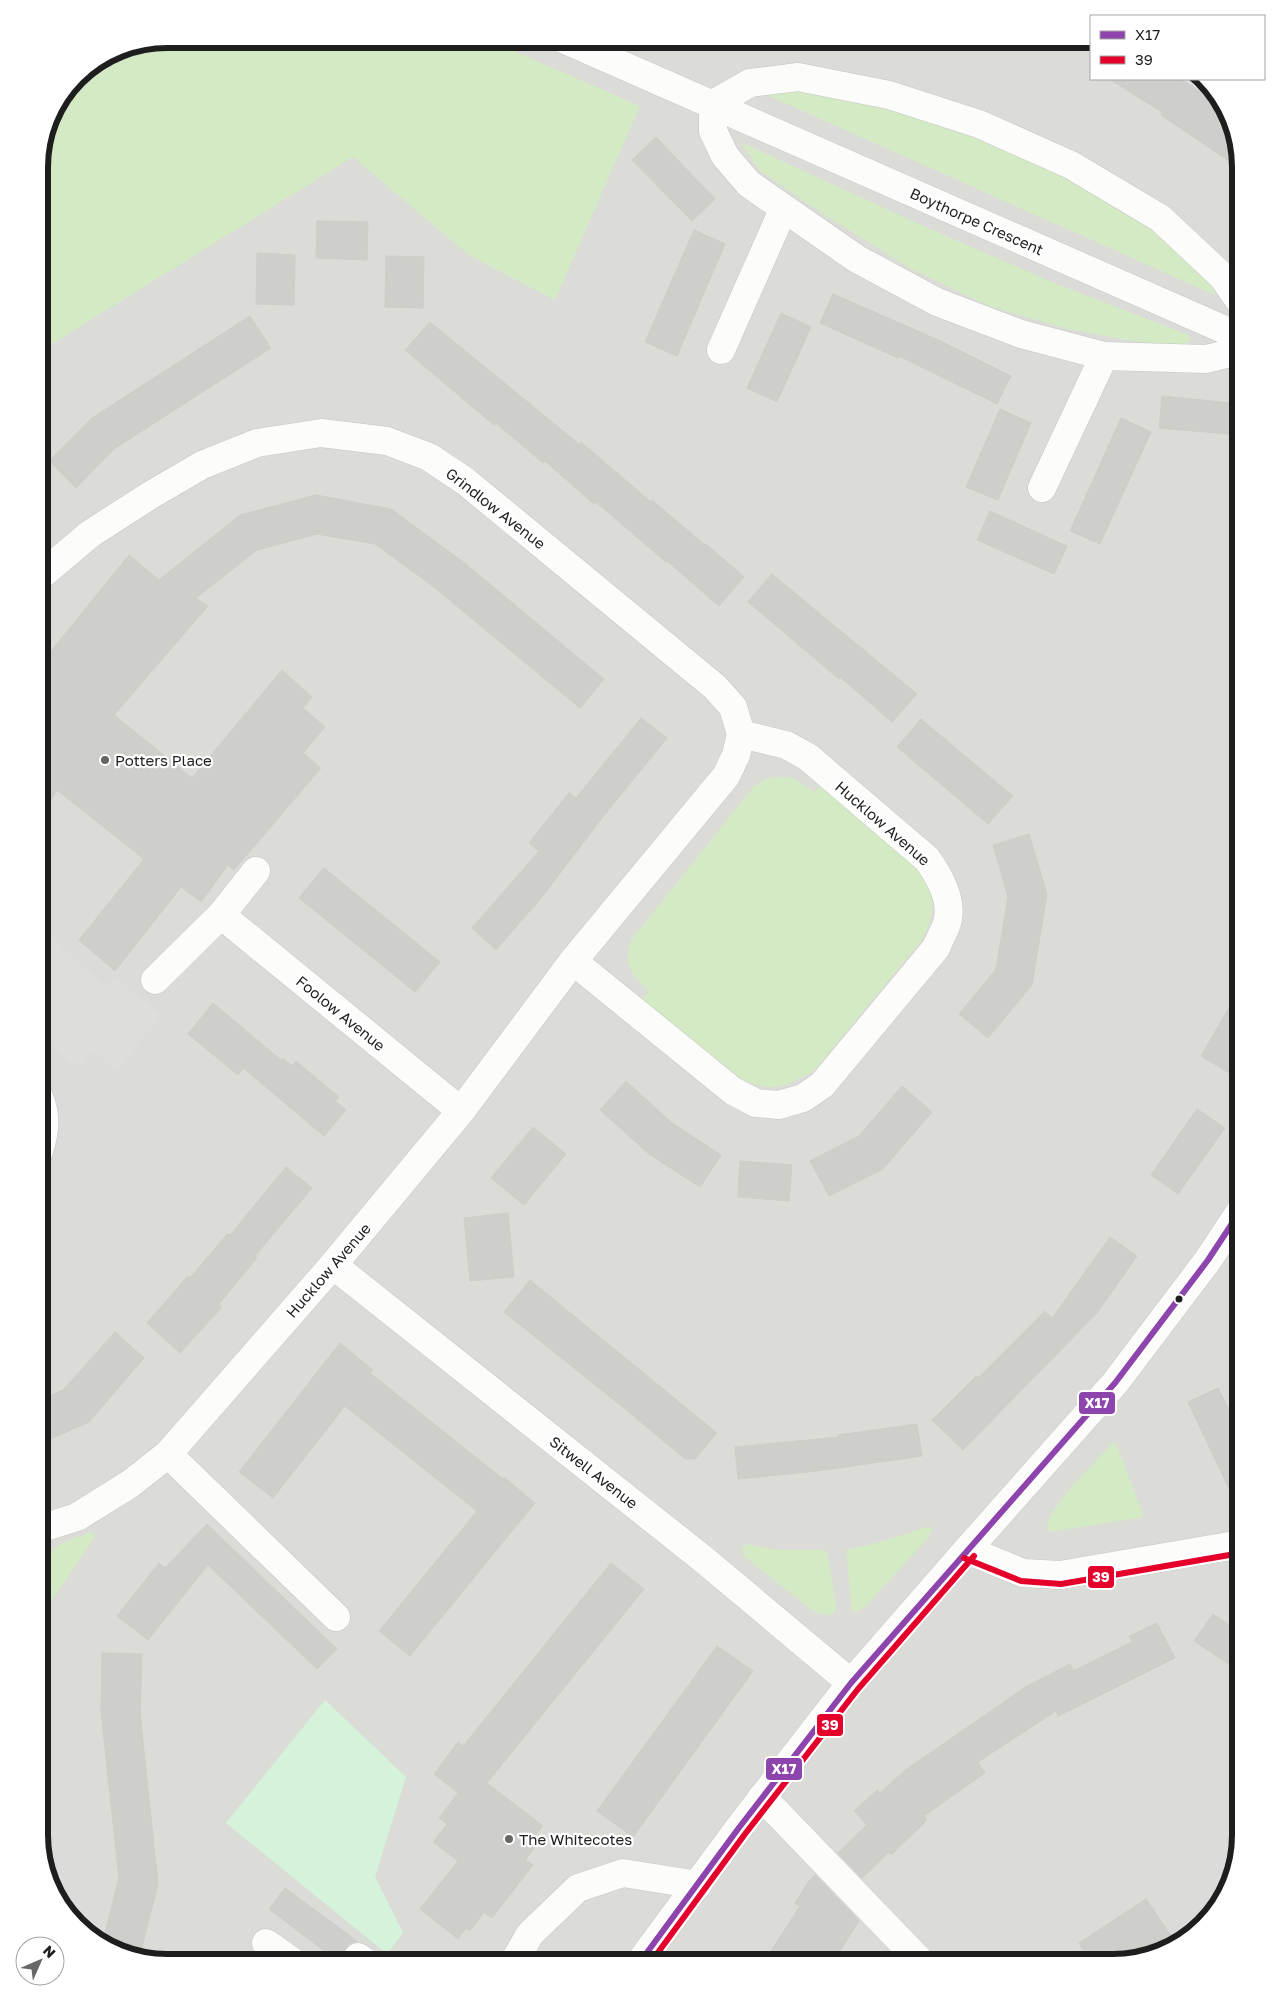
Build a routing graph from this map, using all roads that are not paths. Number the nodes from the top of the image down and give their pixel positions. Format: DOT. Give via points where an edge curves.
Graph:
graph roads {
  1 [pos="584,48"];
  2 [pos="713,104"];
  3 [pos="783,210"];
  4 [pos="1232,290"];
  5 [pos="1232,333"];
  6 [pos="721,350"];
  7 [pos="1232,352"];
  8 [pos="1104,356"];
  9 [pos="1042,488"];
  10 [pos="48,569"];
  11 [pos="742,734"];
  12 [pos="256,871"];
  13 [pos="221,916"];
  14 [pos="573,961"];
  15 [pos="155,980"];
  16 [pos="461,1111"];
  17 [pos="1232,1223"];
  18 [pos="333,1264"];
  19 [pos="168,1454"];
  20 [pos="48,1526"];
  21 [pos="1232,1546"];
  22 [pos="967,1550"];
  23 [pos="336,1617"];
  24 [pos="851,1684"];
  25 [pos="762,1797"];
  26 [pos="698,1885"];
  27 [pos="266,1943"];
  28 [pos="280,1953"];
  29 [pos="519,1953"];
  30 [pos="646,1954"];
  31 [pos="914,1954"];
  1 -- 2 [label="street, Boythorpe Crescent"];
  2 -- 3 [label="street" via="712,131 724,156 749,184"];
  2 -- 4 [label="street" via="750,83 798,77 889,95 978,124 1071,165 1160,218 1222,276"];
  2 -- 5 [label="street, Boythorpe Crescent"];
  3 -- 6 [label="street"];
  3 -- 8 [label="street" via="856,259 937,302 1021,334"];
  7 -- 8 [label="street" via="1206,359"];
  8 -- 9 [label="street"];
  10 -- 11 [label="street, Grindlow Avenue" via="90,534 149,496 202,465 257,443 321,433 387,441 429,458 466,481 715,687 733,707"];
  11 -- 14 [label="street, Hucklow Avenue" via="726,776"];
  11 -- 14 [label="street, Hucklow Avenue" via="786,745 808,757 927,859 940,877 948,900 947,924 936,948 822,1085 803,1098 779,1105 756,1103 733,1091"];
  12 -- 13 [label="street"];
  13 -- 15 [label="street"];
  13 -- 16 [label="street, Foolow Avenue"];
  14 -- 16 [label="street, Hucklow Avenue"];
  16 -- 18 [label="street, Hucklow Avenue"];
  17 -- 22 [label="street" via="1115,1383"];
  18 -- 19 [label="street, Hucklow Avenue"];
  18 -- 24 [label="street, Sitwell Avenue" via="703,1559"];
  19 -- 20 [label="street, Hucklow Avenue" via="130,1484 77,1517"];
  19 -- 23 [label="street"];
  21 -- 22 [label="street" via="1060,1575 1023,1573"];
  22 -- 24 [label="street"];
  24 -- 25 [label="street"];
  25 -- 26 [label="street"];
  25 -- 31 [label="street"];
  26 -- 29 [label="street" via="623,1873 578,1888 530,1934"];
  26 -- 30 [label="street"];
  27 -- 28 [label="street"];
}
